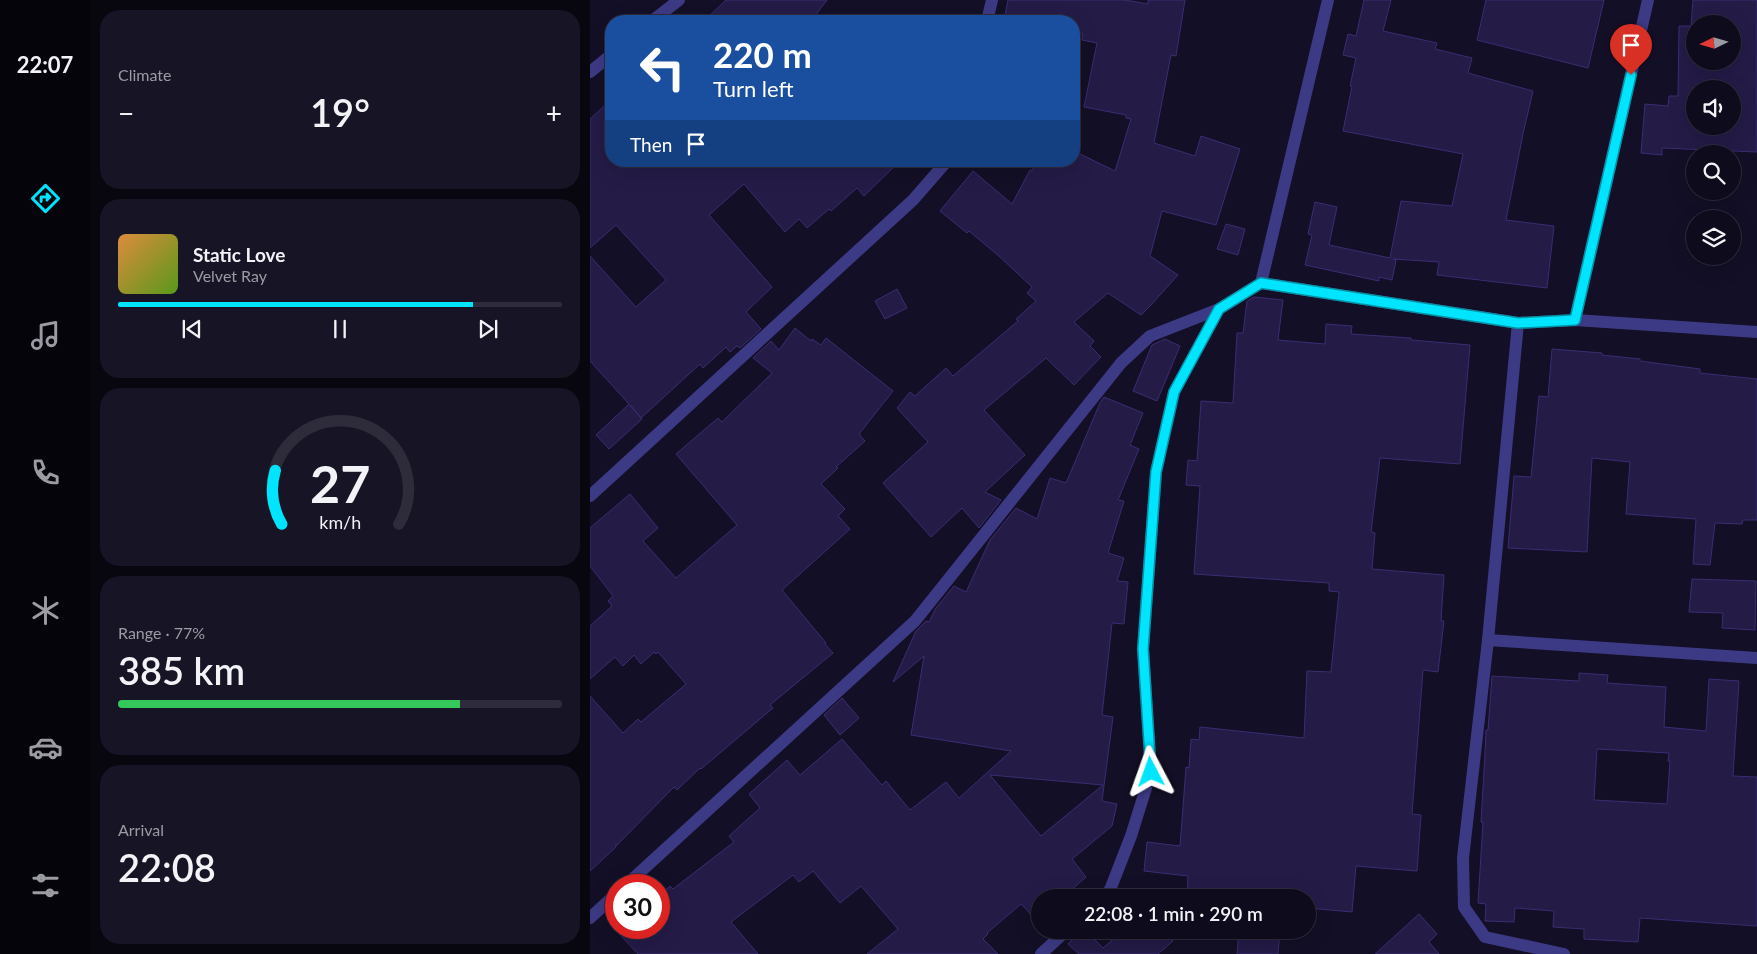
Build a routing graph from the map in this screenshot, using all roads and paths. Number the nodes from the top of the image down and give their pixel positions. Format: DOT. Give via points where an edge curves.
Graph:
graph roads {
  1 [pos="679,0"];
  2 [pos="992,0"];
  3 [pos="1328,0"];
  4 [pos="1648,0"];
  5 [pos="660,15"];
  6 [pos="989,15"];
  7 [pos="605,60"];
  8 [pos="590,72"];
  9 [pos="942,167"];
  10 [pos="1261,283"];
  11 [pos="1219,309"];
  12 [pos="1575,320"];
  13 [pos="1518,323"];
  14 [pos="1757,332"];
  15 [pos="590,496"];
  16 [pos="1488,640"];
  17 [pos="1757,658"];
  18 [pos="638,874"];
  19 [pos="1110,889"];
  20 [pos="605,904"];
  21 [pos="590,918"];
  22 [pos="1057,939"];
  23 [pos="1041,954"];
  24 [pos="1564,954"];
  1 -- 5 [label="street"];
  2 -- 6 [label="street"];
  3 -- 10 [label="street"];
  4 -- 12 [label="street"];
  7 -- 8 [label="street"];
  9 -- 15 [label="street" via="913,200"];
  10 -- 11 [label="street"];
  10 -- 13 [label="street"];
  11 -- 18 [label="street" via="1150,336 1121,364 915,621"];
  11 -- 19 [label="street" via="1174,392 1156,472 1143,649 1151,772"];
  12 -- 13 [label="street"];
  12 -- 14 [label="street"];
  13 -- 16 [label="street"];
  16 -- 17 [label="street"];
  16 -- 24 [label="street" via="1463,858 1464,907 1485,937"];
  20 -- 21 [label="street"];
  22 -- 23 [label="street"];
}
